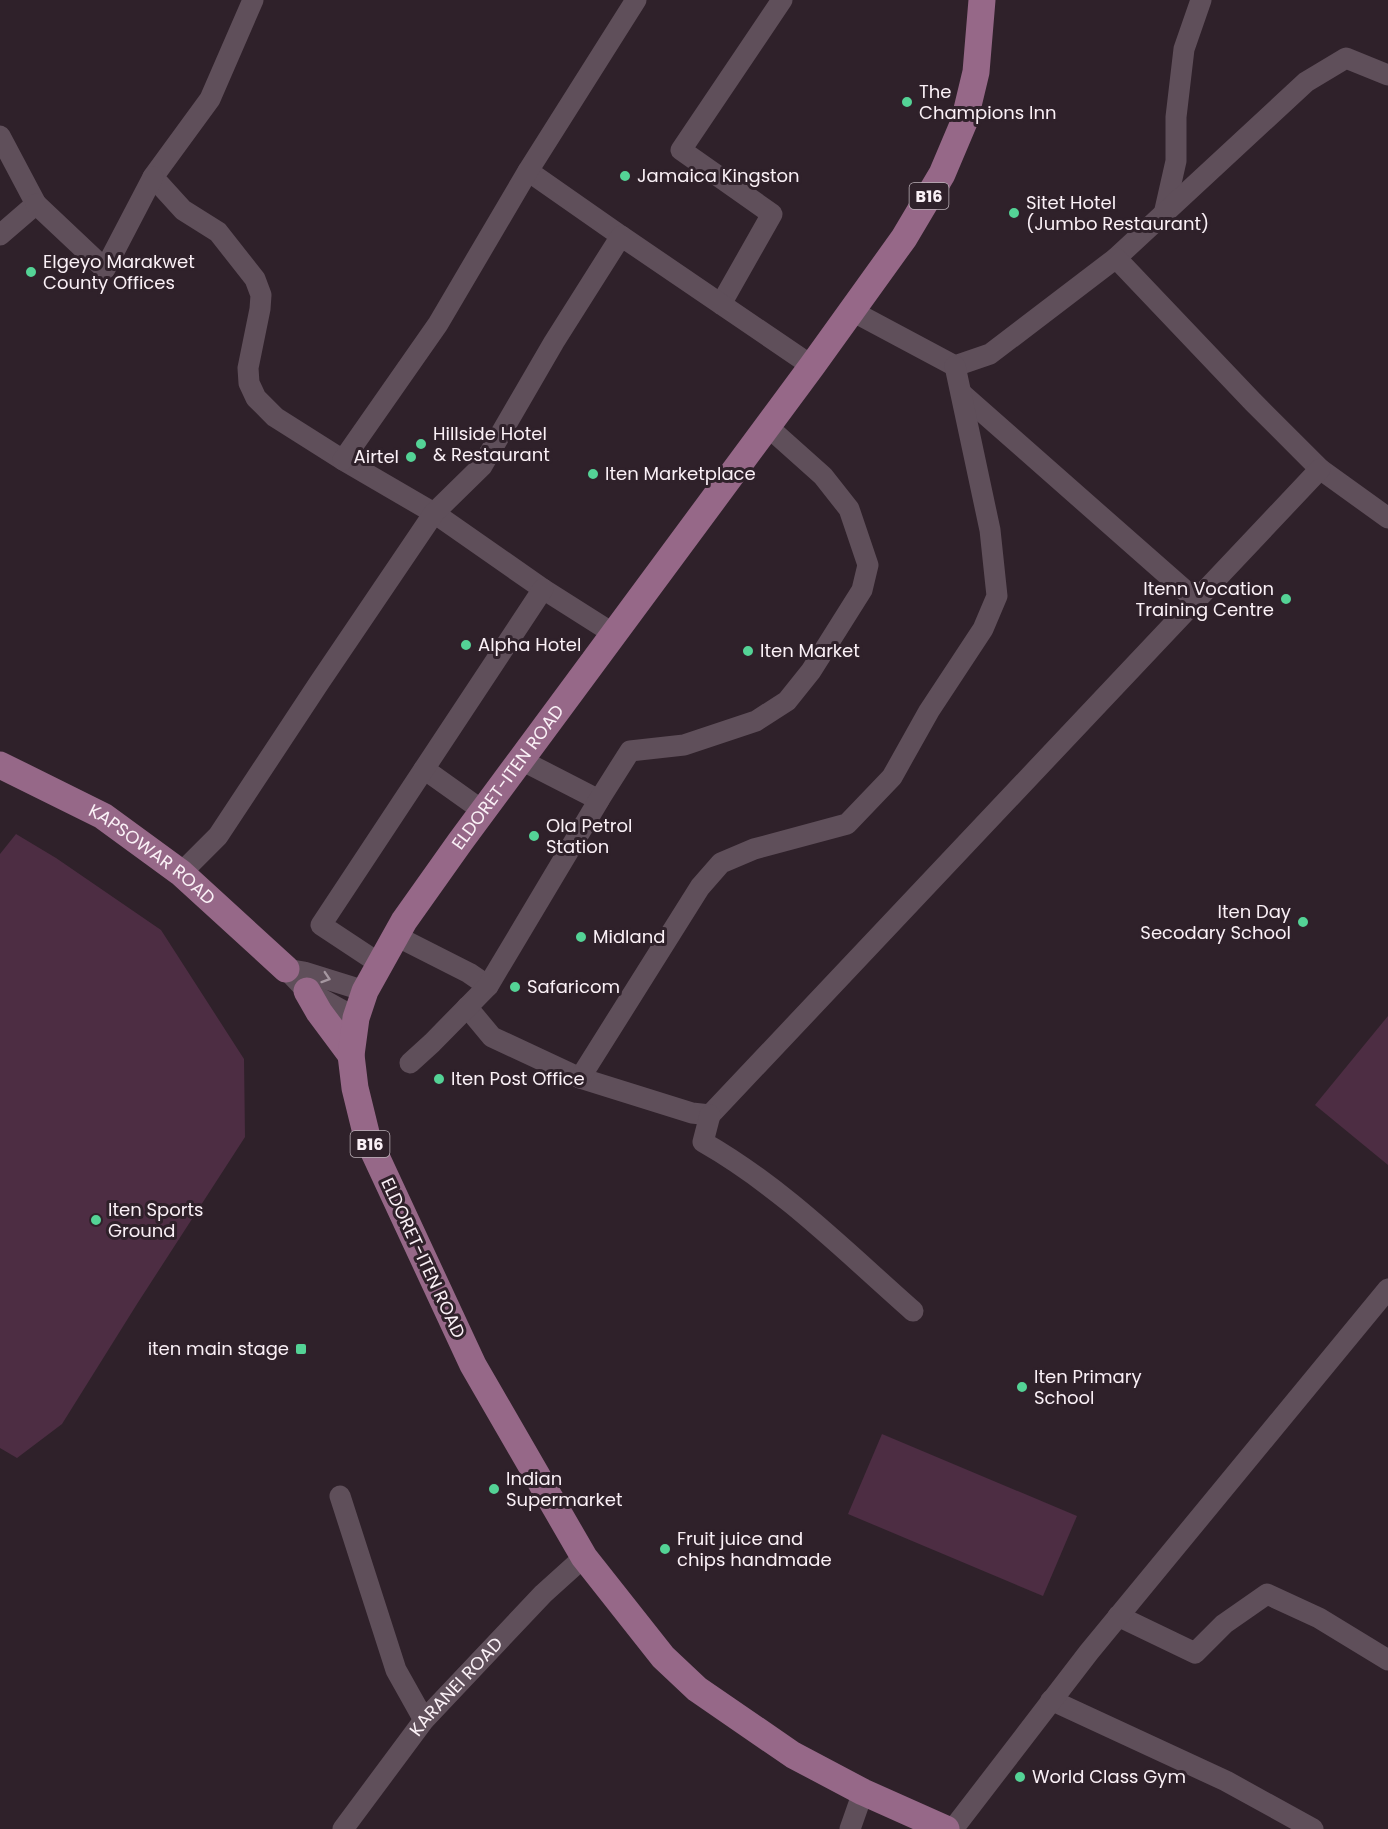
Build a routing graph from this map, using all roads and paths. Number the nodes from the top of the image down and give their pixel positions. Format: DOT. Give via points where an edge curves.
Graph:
graph roads {
  1 [pos="253,0"];
  2 [pos="636,0"];
  3 [pos="782,0"];
  4 [pos="982,0"];
  5 [pos="1201,0"];
  6 [pos="1388,75"];
  7 [pos="0,136"];
  8 [pos="528,171"];
  9 [pos="153,177"];
  10 [pos="36,204"];
  11 [pos="1164,214"];
  12 [pos="0,235"];
  13 [pos="621,236"];
  14 [pos="1116,258"];
  15 [pos="721,304"];
  16 [pos="852,311"];
  17 [pos="812,366"];
  18 [pos="955,366"];
  19 [pos="962,394"];
  20 [pos="767,426"];
  21 [pos="343,460"];
  22 [pos="1320,469"];
  23 [pos="434,513"];
  24 [pos="1388,518"];
  25 [pos="543,589"];
  26 [pos="1197,601"];
  27 [pos="614,634"];
  28 [pos="521,760"];
  29 [pos="0,765"];
  30 [pos="424,769"];
  31 [pos="599,800"];
  32 [pos="483,811"];
  33 [pos="181,873"];
  34 [pos="396,936"];
  35 [pos="380,964"];
  36 [pos="286,969"];
  37 [pos="488,986"];
  38 [pos="307,991"];
  39 [pos="365,991"];
  40 [pos="467,1007"];
  41 [pos="356,1018"];
  42 [pos="351,1055"];
  43 [pos="410,1063"];
  44 [pos="580,1078"];
  45 [pos="710,1114"];
  46 [pos="1388,1289"];
  47 [pos="913,1311"];
  48 [pos="340,1496"];
  49 [pos="584,1557"];
  50 [pos="1118,1616"];
  51 [pos="1388,1660"];
  52 [pos="1051,1700"];
  53 [pos="424,1719"];
  54 [pos="863,1792"];
  55 [pos="343,1829"];
  56 [pos="850,1829"];
  57 [pos="946,1829"];
  58 [pos="953,1829"];
  59 [pos="1312,1829"];
  1 -- 9 [label="street" via="210,99"];
  2 -- 8 [label="street"];
  3 -- 15 [label="street" via="681,150 772,214"];
  4 -- 16 [label="main road, B16" via="976,72 964,122 942,174 904,238"];
  5 -- 11 [label="street" via="1184,49 1176,117 1176,161"];
  6 -- 11 [label="street" via="1346,58 1306,82"];
  7 -- 10 [label="street"];
  8 -- 13 [label="street"];
  8 -- 21 [label="street" via="438,324"];
  9 -- 10 [label="street" via="105,270"];
  9 -- 21 [label="street" via="183,210 218,232 255,279 261,296 260,309 248,368 256,398 275,417"];
  10 -- 12 [label="street"];
  11 -- 14 [label="street"];
  13 -- 15 [label="street"];
  13 -- 23 [label="street" via="482,466"];
  14 -- 18 [label="street" via="990,354"];
  14 -- 22 [label="street"];
  15 -- 17 [label="street"];
  16 -- 17 [label="main road, B16"];
  16 -- 18 [label="street"];
  17 -- 20 [label="main road, ELDORET-ITEN ROAD / B16"];
  18 -- 19 [label="street"];
  19 -- 26 [label="street"];
  19 -- 44 [label="street" via="990,530 997,596 982,629 892,777 847,824 754,849 721,863 700,887"];
  20 -- 27 [label="main road, ELDORET-ITEN ROAD / B16"];
  20 -- 31 [label="street" via="823,476 849,509 868,565 861,590 811,671 787,701 756,721 684,745 630,751"];
  21 -- 23 [label="street"];
  22 -- 24 [label="street"];
  22 -- 26 [label="street"];
  23 -- 25 [label="street"];
  23 -- 33 [label="street" via="218,836"];
  25 -- 27 [label="street"];
  25 -- 30 [label="street"];
  26 -- 45 [label="street"];
  27 -- 28 [label="main road, ELDORET-ITEN ROAD / B16"];
  28 -- 31 [label="street"];
  28 -- 32 [label="main road, ELDORET-ITEN ROAD / B16"];
  29 -- 33 [label="main road, KAPSOWAR ROAD" via="103,816"];
  30 -- 32 [label="street"];
  30 -- 35 [label="street" via="321,925"];
  31 -- 37 [label="street"];
  32 -- 34 [label="main road, ELDORET-ITEN ROAD / B16"];
  33 -- 36 [label="main road, KAPSOWAR ROAD"];
  34 -- 35 [label="main road, ELDORET-ITEN ROAD / B16"];
  34 -- 37 [label="street"];
  35 -- 39 [label="main road, ELDORET-ITEN ROAD / B16"];
  36 -- 38 [label="street, KAPSOWAR ROAD"];
  36 -- 39 [label="street, KAPSOWAR ROAD, one-way"];
  37 -- 40 [label="street"];
  38 -- 41 [label="street, KAPSOWAR ROAD"];
  38 -- 42 [label="main road"];
  39 -- 41 [label="main road, ELDORET-ITEN ROAD / B16"];
  40 -- 43 [label="street"];
  40 -- 44 [label="street" via="492,1037"];
  41 -- 42 [label="main road, ELDORET-ITEN ROAD / B16"];
  42 -- 49 [label="main road, ELDORET-ITEN ROAD / B16" via="366,1137 472,1365"];
  44 -- 45 [label="street" via="692,1113"];
  45 -- 47 [label="street" via="704,1142 776,1190"];
  46 -- 50 [label="street"];
  48 -- 53 [label="street" via="396,1670"];
  49 -- 53 [label="street, KARANEI ROAD" via="543,1594"];
  49 -- 54 [label="main road, ELDORET-ITEN ROAD / B16" via="663,1657 697,1689 793,1755"];
  50 -- 51 [label="street" via="1195,1653 1224,1624 1267,1594 1319,1618"];
  50 -- 52 [label="street"];
  52 -- 58 [label="street"];
  52 -- 59 [label="street" via="1226,1781"];
  53 -- 55 [label="street, KARANEI ROAD"];
  54 -- 56 [label="street"];
  54 -- 57 [label="main road, ELDORET-ITEN ROAD / B16"];
}
